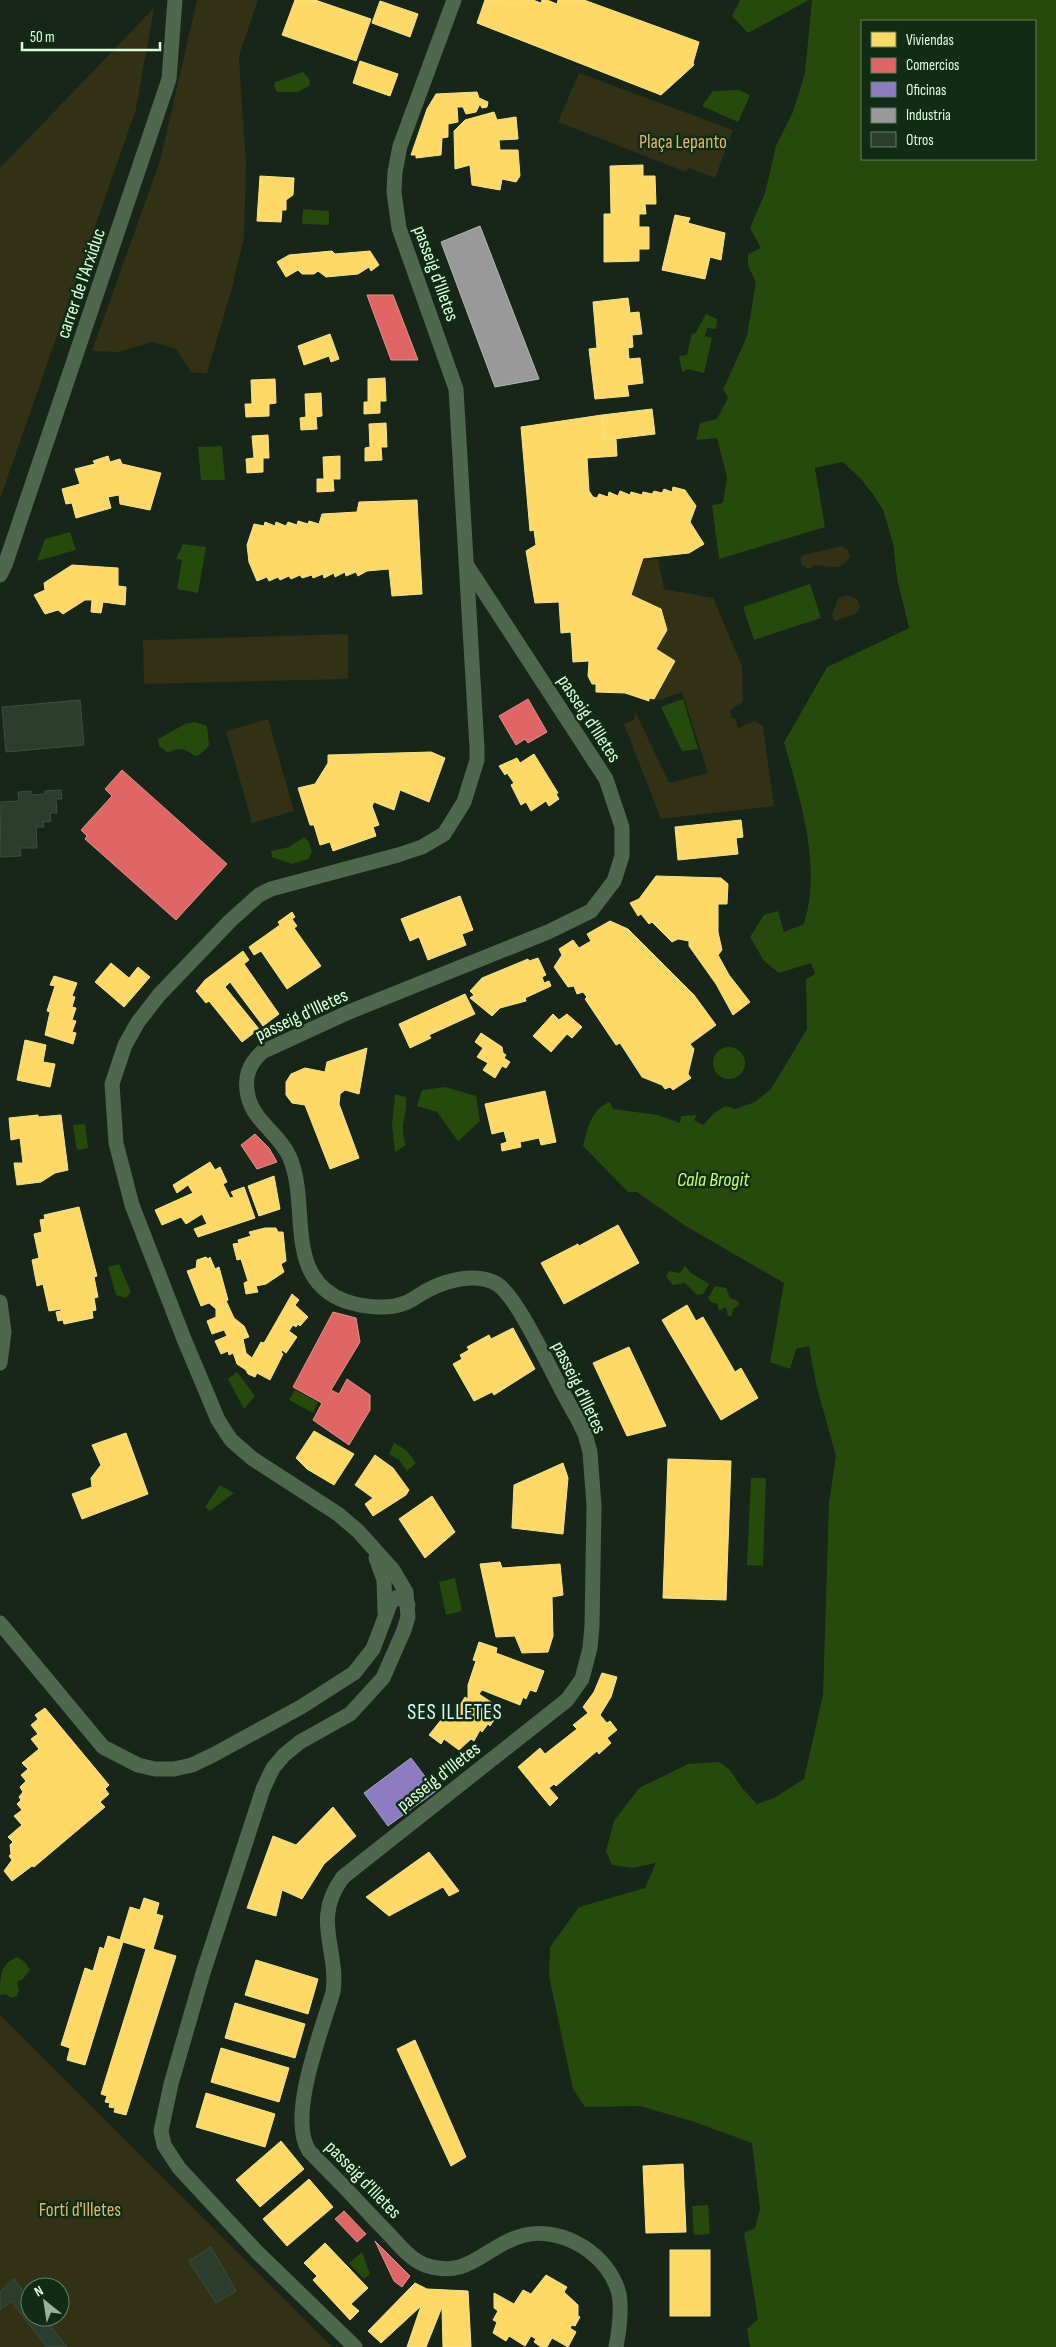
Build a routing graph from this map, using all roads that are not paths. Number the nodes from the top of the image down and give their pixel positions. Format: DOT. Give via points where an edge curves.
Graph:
graph roads {
  1 [pos="175,0"];
  2 [pos="454,0"];
  3 [pos="468,567"];
  4 [pos="0,575"];
  5 [pos="0,1302"];
  6 [pos="0,1363"];
  7 [pos="372,1549"];
  8 [pos="408,1605"];
  9 [pos="385,1617"];
  10 [pos="0,1623"];
  11 [pos="355,2347"];
  12 [pos="616,2347"];
  1 -- 4 [label="street, carrer de l'Arxiduc" via="169,79"];
  2 -- 3 [label="street, passeig d'Illetes" via="400,146 394,192 399,228 456,389"];
  3 -- 7 [label="street, passeig d'Illetes" via="466,588 477,760 464,802 447,830 422,847 259,895 166,988 138,1022 122,1051 112,1084 116,1143 132,1205 218,1420 231,1440 253,1460 338,1514 358,1531"];
  3 -- 12 [label="street, passeig d'Illetes" via="606,780 622,827 622,856 614,881 591,911 262,1052 249,1069 246,1086 251,1107 290,1158 299,1200 303,1257 315,1278 333,1294 346,1301 391,1307 452,1281 476,1278 488,1279 498,1285 514,1303 576,1416 590,1452 594,1506 590,1648 574,1694 343,1877 336,1887 328,1909 327,1932 335,1981 306,2089 301,2132 309,2151 422,2264 444,2270 459,2269 509,2240 543,2233 559,2235 594,2255 610,2274 619,2296"];
  5 -- 6 [label="street" via="4,1332"];
  7 -- 8 [label="street, passeig d'Illetes" via="392,1570 406,1592"];
  7 -- 9 [label="street" via="384,1580"];
  8 -- 9 [label="street" via="400,1597 395,1598"];
  8 -- 11 [label="street, passeig d'Illetes" via="408,1617 383,1678 350,1714 300,1742 284,1755 262,1789 203,1973 161,2131 164,2145 178,2168 257,2252"];
  9 -- 10 [label="street" via="373,1649 354,1673 302,1707 213,1755 174,1769 138,1765 103,1747"];
}
